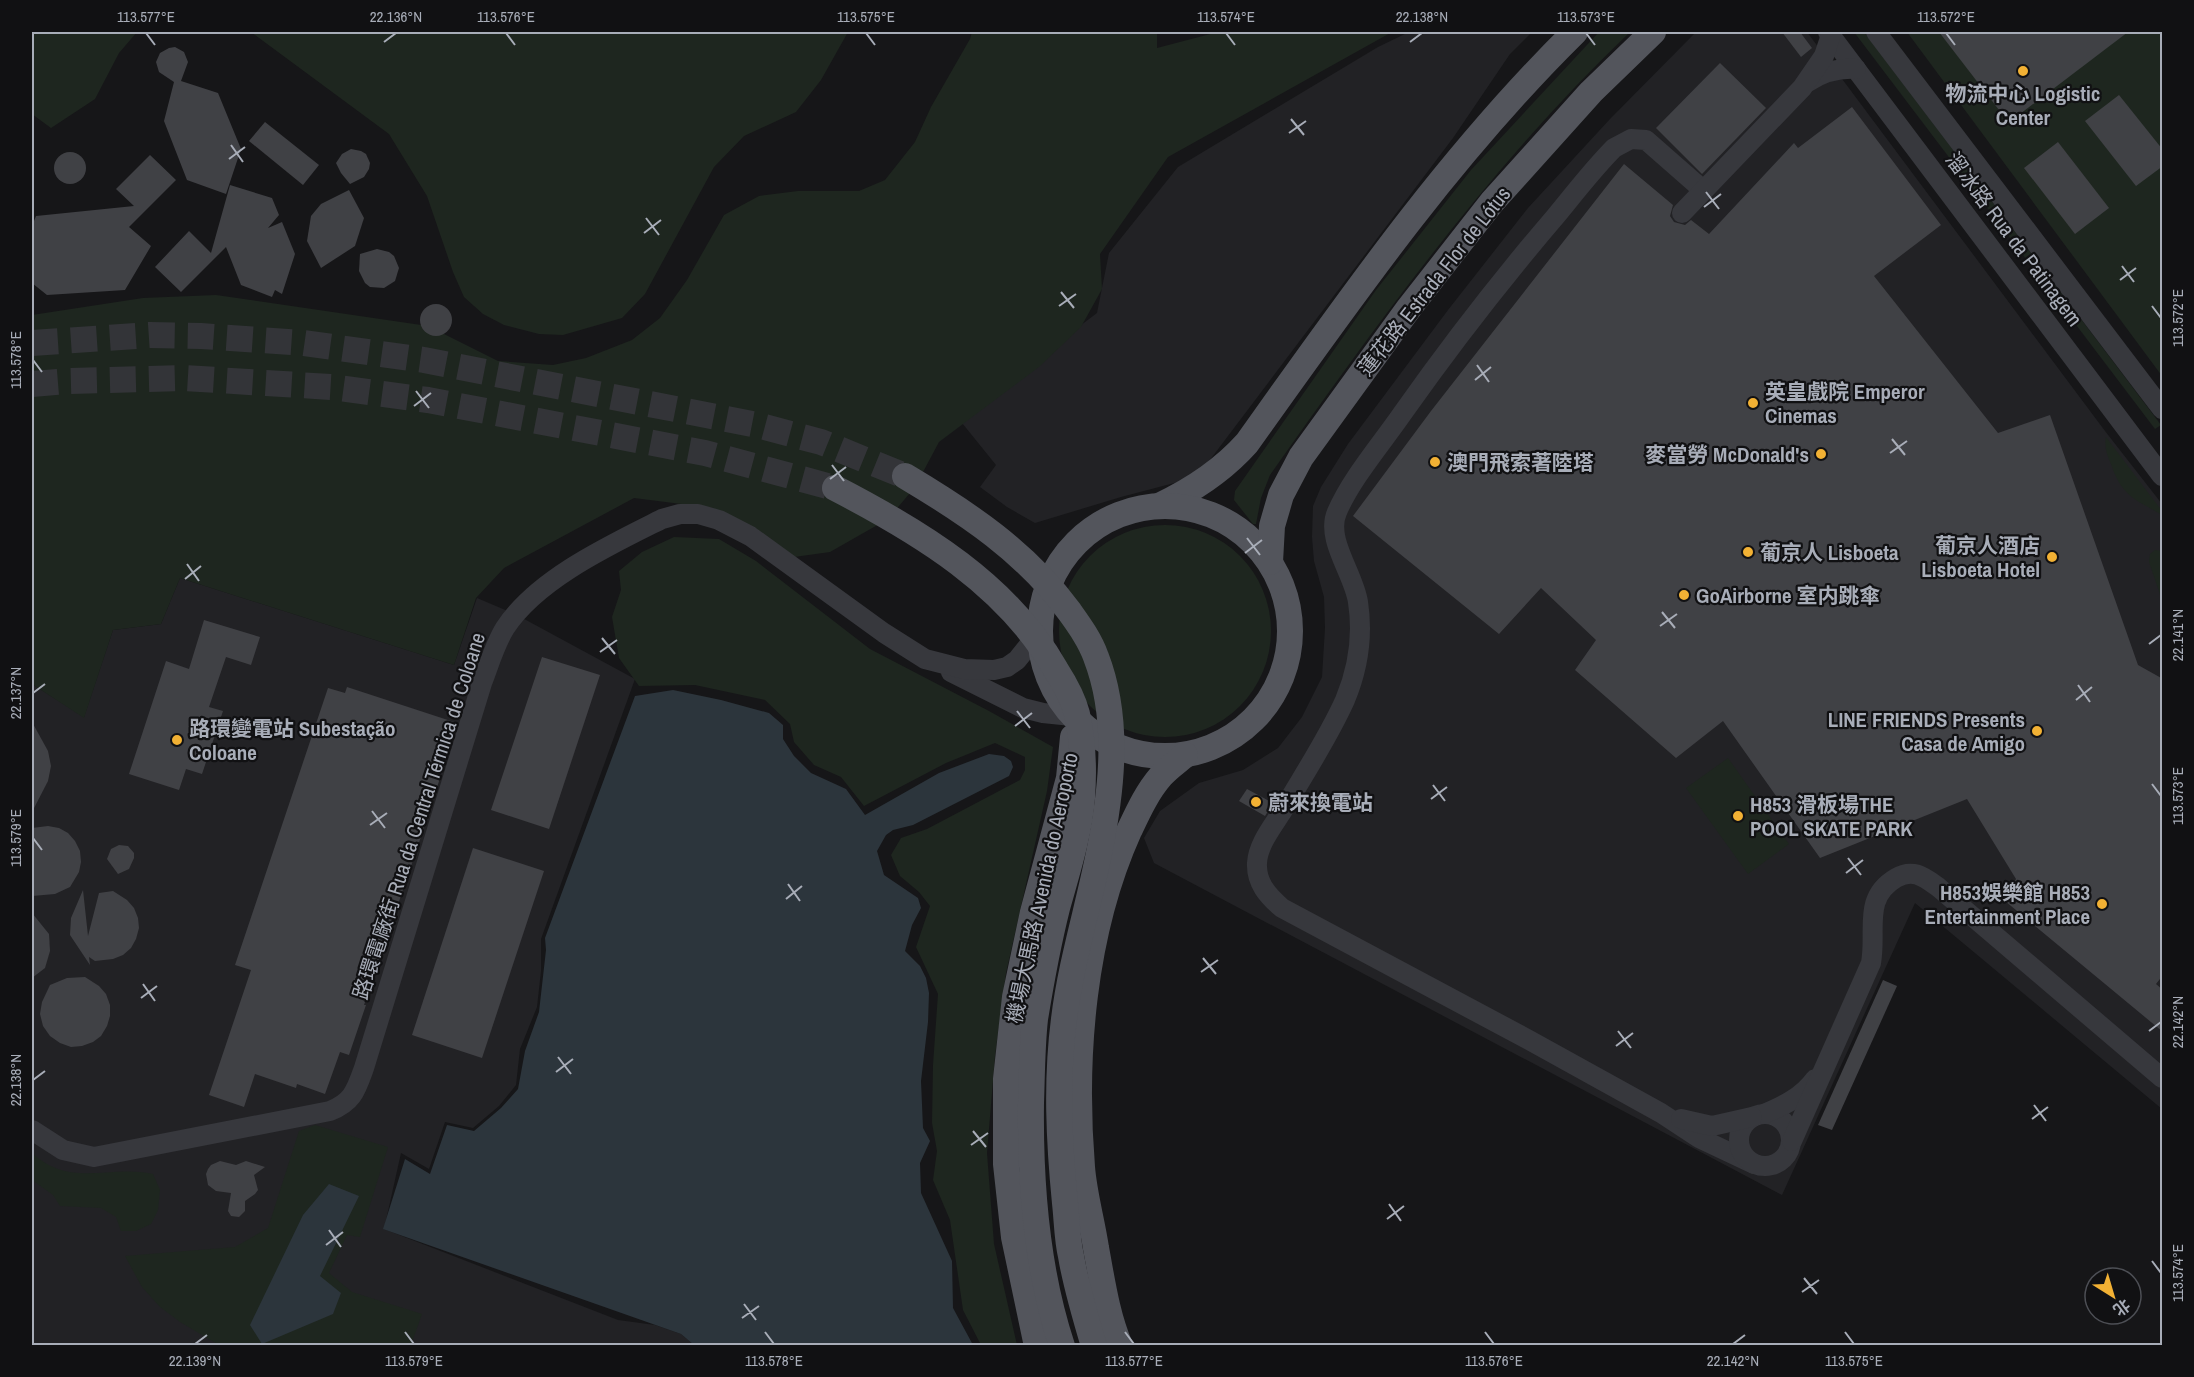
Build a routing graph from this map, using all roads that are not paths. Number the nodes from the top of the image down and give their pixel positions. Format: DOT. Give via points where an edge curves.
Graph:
graph roads {
  1 [pos="1575,32"];
  2 [pos="1653,32"];
  3 [pos="1876,32"];
  4 [pos="1829,33"];
  5 [pos="1856,69"];
  6 [pos="1802,88"];
  7 [pos="1703,190"];
  8 [pos="1682,213"];
  9 [pos="2163,409"];
  10 [pos="905,476"];
  11 [pos="2163,476"];
  12 [pos="835,488"];
  13 [pos="1159,506"];
  14 [pos="1270,562"];
  15 [pos="1038,628"];
  16 [pos="924,659"];
  17 [pos="1072,716"];
  18 [pos="1185,755"];
  19 [pos="1828,1060"];
  20 [pos="2163,1078"];
  21 [pos="1661,1113"];
  22 [pos="1758,1115"];
  23 [pos="32,1130"];
  24 [pos="1792,1141"];
  25 [pos="1754,1164"];
  26 [pos="1037,1346"];
  27 [pos="1062,1346"];
  28 [pos="1094,1346"];
  29 [pos="1119,1346"];
  1 -- 13 [label="main road" via="1472,142 1348,301 1247,443 1230,462 1205,480"];
  2 -- 14 [label="main road, 蓮花路 Estrada Flor de Lótus" via="1592,92 1492,202 1301,457 1281,495 1272,526"];
  3 -- 9 [label="street, 溜冰路 Rua da Patinagem"];
  4 -- 5 [label="street, 溜冰路 Rua da Patinagem"];
  4 -- 6 [label="street" via="1824,56"];
  5 -- 6 [label="street" via="1824,73"];
  5 -- 11 [label="street, 溜冰路 Rua da Patinagem"];
  6 -- 7 [label="street"];
  7 -- 8 [label="street"];
  7 -- 21 [label="street" via="1646,140 1631,139 1614,148 1518,260 1361,472 1337,513 1334,532 1358,601 1361,629 1356,667 1331,728 1265,840 1257,862 1263,888 1282,908"];
  10 -- 28 [label="main road, bridge" via="956,507 1028,563 1083,631 1106,689 1111,743 1105,817 1071,966 1058,1093 1070,1255"];
  12 -- 27 [label="main road, bridge" via="941,550 999,598 1046,652 1077,714 1082,799 1045,963 1035,1021 1032,1082 1031,1139 1039,1253"];
  13 -- 14 [label="main road" via="1178,506 1223,520 1246,536"];
  13 -- 15 [label="main road" via="1118,515 1085,535 1063,559 1044,599"];
  14 -- 18 [label="main road" via="1286,597 1291,635 1283,673 1265,707 1237,734"];
  15 -- 16 [label="street, 路環電廠街 Rua da Central Térmica de Coloane" via="1029,645 1007,667 964,669"];
  15 -- 17 [label="main road" via="1039,651 1046,671"];
  16 -- 17 [label="street" via="1023,708"];
  16 -- 23 [label="street, 路環電廠街 Rua da Central Térmica de Coloane" via="750,536 719,520 680,514 643,529 559,576 533,596 504,630 482,683 364,1068 350,1101 330,1111 94,1157 63,1150"];
  17 -- 18 [label="main road" via="1093,735 1122,750 1141,755"];
  17 -- 26 [label="main road, 機場大馬路 Avenida do Aeroporto" via="1074,744 1069,778 1015,997 1006,1079 1006,1164 1014,1237"];
  18 -- 29 [label="main road" via="1160,777 1122,848 1107,890 1082,1020 1082,1168"];
  19 -- 20 [label="street" via="1871,963 1876,898 1888,883 1902,874 1913,873 1938,887"];
  19 -- 22 [label="street" via="1797,1097 1785,1106"];
  19 -- 24 [label="street"];
  21 -- 22 [label="street" via="1712,1126"];
  21 -- 25 [label="street" via="1699,1138"];
  22 -- 24 [label="street" via="1774,1115 1784,1121"];
  22 -- 25 [label="street" via="1741,1129 1739,1146"];
  24 -- 25 [label="street" via="1779,1163 1762,1167"];
}
